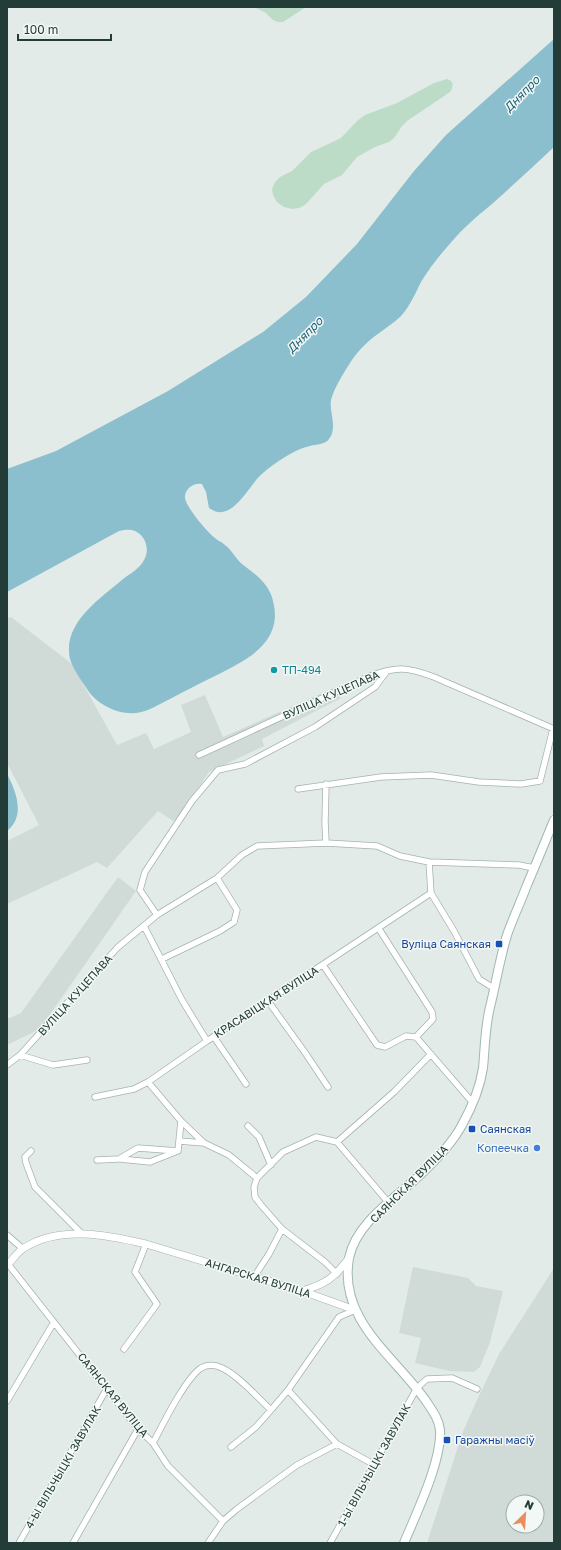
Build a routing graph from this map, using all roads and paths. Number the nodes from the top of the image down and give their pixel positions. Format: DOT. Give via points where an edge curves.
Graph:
graph roads {
  1 [pos="387,671"];
  2 [pos="553,729"];
  3 [pos="199,755"];
  4 [pos="326,784"];
  5 [pos="298,788"];
  6 [pos="554,820"];
  7 [pos="326,843"];
  8 [pos="429,862"];
  9 [pos="534,868"];
  10 [pos="218,878"];
  11 [pos="431,893"];
  12 [pos="157,915"];
  13 [pos="144,926"];
  14 [pos="379,929"];
  15 [pos="162,959"];
  16 [pos="323,965"];
  17 [pos="495,989"];
  18 [pos="268,1001"];
  19 [pos="214,1037"];
  20 [pos="416,1037"];
  21 [pos="207,1041"];
  22 [pos="20,1054"];
  23 [pos="431,1054"];
  24 [pos="87,1060"];
  25 [pos="7,1065"];
  26 [pos="148,1082"];
  27 [pos="246,1084"];
  28 [pos="328,1087"];
  29 [pos="96,1097"];
  30 [pos="473,1103"];
  31 [pos="180,1121"];
  32 [pos="248,1126"];
  33 [pos="179,1141"];
  34 [pos="337,1142"];
  35 [pos="204,1143"];
  36 [pos="30,1151"];
  37 [pos="178,1151"];
  38 [pos="119,1159"];
  39 [pos="97,1160"];
  40 [pos="271,1164"];
  41 [pos="257,1178"];
  42 [pos="388,1202"];
  43 [pos="282,1230"];
  44 [pos="81,1233"];
  45 [pos="7,1235"];
  46 [pos="146,1244"];
  47 [pos="22,1248"];
  48 [pos="349,1258"];
  49 [pos="8,1265"];
  50 [pos="337,1274"];
  51 [pos="254,1277"];
  52 [pos="302,1291"];
  53 [pos="355,1310"];
  54 [pos="54,1322"];
  55 [pos="124,1349"];
  56 [pos="416,1388"];
  57 [pos="477,1389"];
  58 [pos="106,1390"];
  59 [pos="288,1390"];
  60 [pos="7,1401"];
  61 [pos="271,1410"];
  62 [pos="138,1429"];
  63 [pos="153,1443"];
  64 [pos="337,1444"];
  65 [pos="231,1447"];
  66 [pos="373,1464"];
  67 [pos="223,1521"];
  68 [pos="19,1543"];
  69 [pos="73,1543"];
  70 [pos="208,1543"];
  71 [pos="330,1543"];
  72 [pos="404,1543"];
  1 -- 2 [label="street, ВУЛІЦА КУЦЕПАВА" via="398,668 424,673"];
  1 -- 3 [label="street, ВУЛІЦА КУЦЕПАВА" via="370,676"];
  1 -- 12 [label="street" via="375,687 316,727 245,764 218,770 192,801 145,872 140,890"];
  2 -- 4 [label="street" via="540,781 521,784 430,775 380,777"];
  4 -- 5 [label="street"];
  4 -- 7 [label="street"];
  6 -- 9 [label="main road, САЯНСКАЯ ВУЛІЦА"];
  7 -- 8 [label="street, ВУЛІЦА КУЦЕПАВА" via="377,846 400,856"];
  7 -- 10 [label="street, ВУЛІЦА КУЦЕПАВА" via="257,846 242,855"];
  8 -- 9 [label="street, ВУЛІЦА КУЦЕПАВА" via="519,865"];
  8 -- 11 [label="street"];
  9 -- 17 [label="main road, САЯНСКАЯ ВУЛІЦА" via="507,936"];
  10 -- 12 [label="street, ВУЛІЦА КУЦЕПАВА"];
  10 -- 15 [label="street" via="237,910 234,922"];
  11 -- 14 [label="street, КРАСАВІЦКАЯ ВУЛІЦА"];
  11 -- 17 [label="street" via="479,979"];
  12 -- 13 [label="street, ВУЛІЦА КУЦЕПАВА"];
  13 -- 15 [label="street"];
  13 -- 22 [label="street, ВУЛІЦА КУЦЕПАВА" via="118,947"];
  14 -- 16 [label="street, КРАСАВІЦКАЯ ВУЛІЦА"];
  14 -- 20 [label="street" via="432,1012 433,1019"];
  15 -- 21 [label="street" via="182,1000"];
  16 -- 18 [label="street, КРАСАВІЦКАЯ ВУЛІЦА"];
  16 -- 20 [label="street" via="377,1045 384,1047 406,1036"];
  17 -- 30 [label="main road, САЯНСКАЯ ВУЛІЦА" via="487,1022 482,1069"];
  18 -- 19 [label="street, КРАСАВІЦКАЯ ВУЛІЦА"];
  18 -- 28 [label="street"];
  19 -- 21 [label="street, КРАСАВІЦКАЯ ВУЛІЦА"];
  19 -- 27 [label="street"];
  20 -- 23 [label="street"];
  21 -- 26 [label="street, КРАСАВІЦКАЯ ВУЛІЦА"];
  22 -- 24 [label="street" via="53,1065"];
  22 -- 25 [label="street, ВУЛІЦА КУЦЕПАВА"];
  23 -- 30 [label="street"];
  23 -- 34 [label="street" via="394,1092"];
  26 -- 29 [label="street, КРАСАВІЦКАЯ ВУЛІЦА" via="134,1089"];
  26 -- 31 [label="street"];
  30 -- 42 [label="main road, САЯНСКАЯ ВУЛІЦА" via="453,1139 420,1176"];
  31 -- 33 [label="street"];
  31 -- 35 [label="street"];
  32 -- 40 [label="street" via="259,1137"];
  33 -- 35 [label="street"];
  33 -- 37 [label="street"];
  34 -- 40 [label="street" via="316,1137 283,1152"];
  34 -- 42 [label="street"];
  35 -- 41 [label="street" via="229,1155"];
  36 -- 44 [label="street" via="25,1157 35,1187"];
  37 -- 38 [label="street" via="150,1162"];
  37 -- 38 [label="street" via="138,1148"];
  38 -- 39 [label="street"];
  40 -- 41 [label="street"];
  41 -- 43 [label="street" via="254,1187 255,1197"];
  42 -- 48 [label="main road, САЯНСКАЯ ВУЛІЦА" via="360,1232"];
  43 -- 50 [label="street"];
  43 -- 51 [label="street"];
  44 -- 46 [label="street, АНГАРСКАЯ ВУЛІЦА"];
  44 -- 47 [label="street, АНГАРСКАЯ ВУЛІЦА" via="41,1239"];
  45 -- 47 [label="street"];
  46 -- 51 [label="street, АНГАРСКАЯ ВУЛІЦА"];
  46 -- 55 [label="street" via="134,1272 158,1304"];
  47 -- 49 [label="street, АНГАРСКАЯ ВУЛІЦА"];
  48 -- 50 [label="street"];
  48 -- 53 [label="main road, САЯНСКАЯ ВУЛІЦА" via="348,1283"];
  49 -- 54 [label="street, САЯНСКАЯ ВУЛІЦА"];
  50 -- 52 [label="street" via="320,1286"];
  51 -- 52 [label="street, АНГАРСКАЯ ВУЛІЦА"];
  52 -- 53 [label="street, АНГАРСКАЯ ВУЛІЦА"];
  53 -- 56 [label="main road" via="367,1332"];
  53 -- 59 [label="street" via="339,1317"];
  54 -- 58 [label="street, САЯНСКАЯ ВУЛІЦА"];
  54 -- 60 [label="street"];
  56 -- 57 [label="street" via="428,1379 452,1378"];
  56 -- 66 [label="street, 1-Ы ВІЛЬЧЫЦКІ ЗАВУЛАК"];
  56 -- 72 [label="main road" via="438,1420 439,1446 435,1467"];
  58 -- 62 [label="street, САЯНСКАЯ ВУЛІЦА"];
  58 -- 68 [label="street, 4-Ы ВІЛЬЧЫЦКІ ЗАВУЛАК"];
  59 -- 61 [label="street"];
  59 -- 64 [label="street"];
  61 -- 63 [label="street" via="224,1369 205,1367 198,1371 177,1399"];
  61 -- 65 [label="street" via="256,1427"];
  62 -- 63 [label="street, САЯНСКАЯ ВУЛІЦА"];
  62 -- 69 [label="street"];
  63 -- 67 [label="street, САЯНСКАЯ ВУЛІЦА" via="168,1466"];
  64 -- 66 [label="street"];
  64 -- 67 [label="street" via="297,1465"];
  66 -- 71 [label="street, 1-Ы ВІЛЬЧЫЦКІ ЗАВУЛАК"];
  67 -- 70 [label="street"];
}
